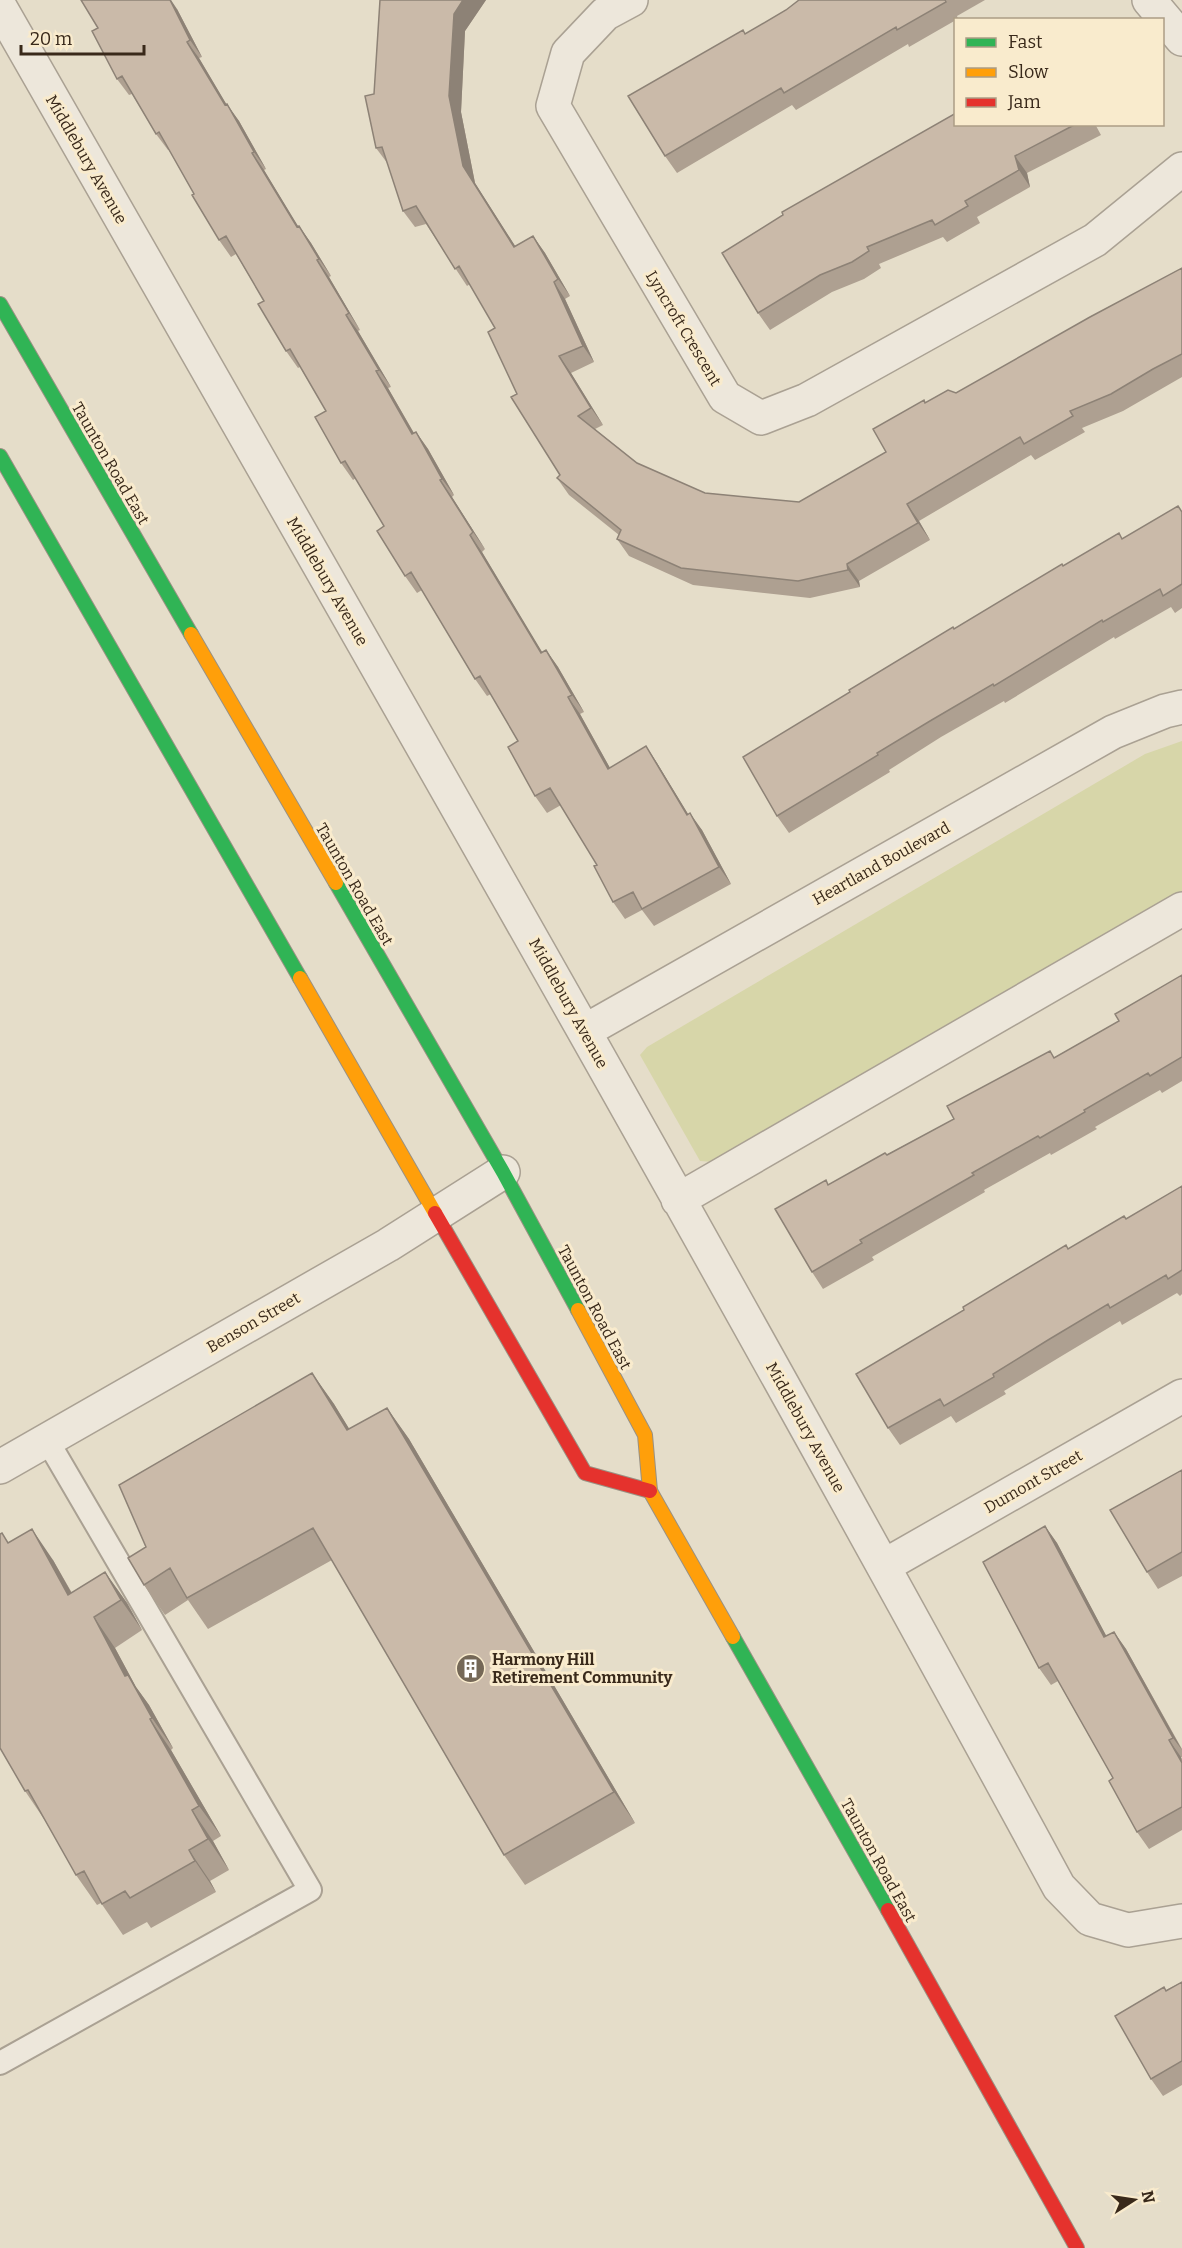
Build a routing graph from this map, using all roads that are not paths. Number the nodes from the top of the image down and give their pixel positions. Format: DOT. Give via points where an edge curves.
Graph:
graph roads {
  1 [pos="631,0"];
  2 [pos="1149,0"];
  3 [pos="0,7"];
  4 [pos="1182,39"];
  5 [pos="1182,170"];
  6 [pos="0,304"];
  7 [pos="0,456"];
  8 [pos="1182,707"];
  9 [pos="1182,909"];
  10 [pos="585,1031"];
  11 [pos="503,1172"];
  12 [pos="678,1200"];
  13 [pos="436,1214"];
  14 [pos="1182,1396"];
  15 [pos="47,1440"];
  16 [pos="0,1467"];
  17 [pos="650,1491"];
  18 [pos="884,1566"];
  19 [pos="1181,1922"];
  20 [pos="0,2063"];
  21 [pos="1077,2248"];
  1 -- 5 [label="street, Lyncroft Crescent" via="606,14 568,53 553,106 725,397 761,418 807,400 1095,240"];
  2 -- 4 [label="street"];
  3 -- 10 [label="street, Middlebury Avenue"];
  6 -- 11 [label="main road, Taunton Road East"];
  7 -- 13 [label="main road"];
  8 -- 10 [label="street, Heartland Boulevard" via="1113,732"];
  9 -- 12 [label="street"];
  10 -- 12 [label="street, Middlebury Avenue"];
  11 -- 13 [label="street, Benson Street"];
  11 -- 17 [label="main road, Taunton Road East" via="645,1435"];
  12 -- 18 [label="street, Middlebury Avenue"];
  13 -- 15 [label="street, Benson Street"];
  13 -- 17 [label="main road" via="585,1473"];
  14 -- 18 [label="street, Dumont Street"];
  15 -- 16 [label="street, Benson Street"];
  15 -- 20 [label="lane" via="310,1890"];
  17 -- 21 [label="main road, Taunton Road East"];
  18 -- 19 [label="street, Middlebury Avenue" via="1059,1887 1090,1918 1128,1930"];
}
